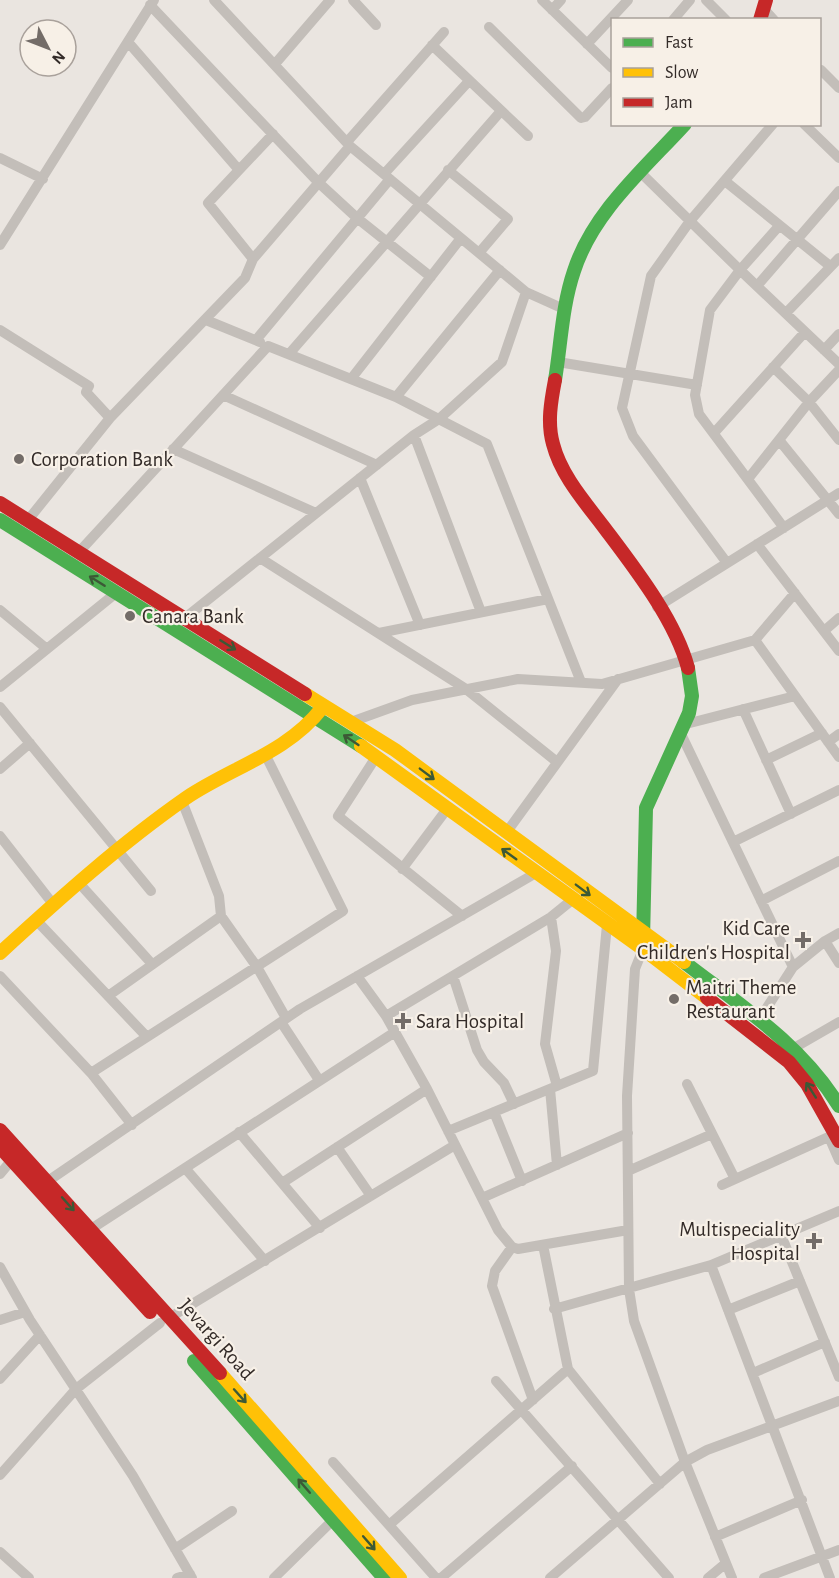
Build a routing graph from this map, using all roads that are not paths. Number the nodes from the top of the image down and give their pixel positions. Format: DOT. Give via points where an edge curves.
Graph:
graph roads {
  1 [pos="330,0"];
  2 [pos="353,0"];
  3 [pos="542,0"];
  4 [pos="561,0"];
  5 [pos="628,0"];
  6 [pos="690,0"];
  7 [pos="706,0"];
  8 [pos="216,1"];
  9 [pos="152,2"];
  10 [pos="552,10"];
  11 [pos="611,18"];
  12 [pos="611,18"];
  13 [pos="675,18"];
  14 [pos="724,18"];
  15 [pos="376,26"];
  16 [pos="489,27"];
  17 [pos="444,32"];
  18 [pos="128,42"];
  19 [pos="587,44"];
  20 [pos="432,45"];
  21 [pos="275,64"];
  22 [pos="611,67"];
  23 [pos="821,71"];
  24 [pos="469,81"];
  25 [pos="839,88"];
  26 [pos="611,89"];
  27 [pos="501,111"];
  28 [pos="771,126"];
  29 [pos="806,126"];
  30 [pos="679,127"];
  31 [pos="273,134"];
  32 [pos="528,136"];
  33 [pos="349,144"];
  34 [pos="0,158"];
  35 [pos="839,158"];
  36 [pos="238,170"];
  37 [pos="448,170"];
  38 [pos="640,173"];
  39 [pos="387,176"];
  40 [pos="43,180"];
  41 [pos="725,181"];
  42 [pos="319,183"];
  43 [pos="839,190"];
  44 [pos="419,203"];
  45 [pos="357,218"];
  46 [pos="690,220"];
  47 [pos="779,226"];
  48 [pos="461,238"];
  49 [pos="797,240"];
  50 [pos="385,242"];
  51 [pos="0,246"];
  52 [pos="479,253"];
  53 [pos="253,259"];
  54 [pos="836,262"];
  55 [pos="500,270"];
  56 [pos="740,270"];
  57 [pos="431,277"];
  58 [pos="757,286"];
  59 [pos="526,292"];
  60 [pos="566,310"];
  61 [pos="786,313"];
  62 [pos="206,320"];
  63 [pos="0,330"];
  64 [pos="805,332"];
  65 [pos="839,334"];
  66 [pos="256,340"];
  67 [pos="268,346"];
  68 [pos="824,350"];
  69 [pos="289,354"];
  70 [pos="558,362"];
  71 [pos="839,364"];
  72 [pos="773,367"];
  73 [pos="839,370"];
  74 [pos="629,374"];
  75 [pos="351,379"];
  76 [pos="697,385"];
  77 [pos="223,395"];
  78 [pos="396,397"];
  79 [pos="809,402"];
  80 [pos="110,418"];
  81 [pos="439,419"];
  82 [pos="714,433"];
  83 [pos="414,435"];
  84 [pos="779,440"];
  85 [pos="839,440"];
  86 [pos="173,449"];
  87 [pos="377,465"];
  88 [pos="360,478"];
  89 [pos="748,479"];
  90 [pos="839,493"];
  91 [pos="828,500"];
  92 [pos="0,503"];
  93 [pos="316,513"];
  94 [pos="839,514"];
  95 [pos="0,520"];
  96 [pos="28,520"];
  97 [pos="783,528"];
  98 [pos="757,544"];
  99 [pos="79,552"];
  100 [pos="260,558"];
  101 [pos="727,563"];
  102 [pos="116,593"];
  103 [pos="795,593"];
  104 [pos="548,599"];
  105 [pos="657,607"];
  106 [pos="0,610"];
  107 [pos="481,612"];
  108 [pos="184,618"];
  109 [pos="839,618"];
  110 [pos="420,625"];
  111 [pos="824,631"];
  112 [pos="378,633"];
  113 [pos="755,640"];
  114 [pos="47,649"];
  115 [pos="839,651"];
  116 [pos="685,660"];
  117 [pos="618,679"];
  118 [pos="581,682"];
  119 [pos="0,687"];
  120 [pos="466,689"];
  121 [pos="795,696"];
  122 [pos="324,705"];
  123 [pos="0,707"];
  124 [pos="743,710"];
  125 [pos="316,718"];
  126 [pos="351,722"];
  127 [pos="683,729"];
  128 [pos="839,734"];
  129 [pos="825,738"];
  130 [pos="30,743"];
  131 [pos="265,754"];
  132 [pos="376,757"];
  133 [pos="839,757"];
  134 [pos="766,760"];
  135 [pos="557,762"];
  136 [pos="0,769"];
  137 [pos="839,790"];
  138 [pos="182,801"];
  139 [pos="447,809"];
  140 [pos="791,814"];
  141 [pos="506,833"];
  142 [pos="1,839"];
  143 [pos="733,842"];
  144 [pos="117,852"];
  145 [pos="839,861"];
  146 [pos="402,869"];
  147 [pos="536,873"];
  148 [pos="80,883"];
  149 [pos="151,891"];
  150 [pos="572,900"];
  151 [pos="761,901"];
  152 [pos="53,904"];
  153 [pos="221,916"];
  154 [pos="462,916"];
  155 [pos="551,917"];
  156 [pos="36,920"];
  157 [pos="607,925"];
  158 [pos="643,931"];
  159 [pos="839,933"];
  160 [pos="825,940"];
  161 [pos="643,949"];
  162 [pos="0,953"];
  163 [pos="839,963"];
  164 [pos="152,964"];
  165 [pos="257,967"];
  166 [pos="793,967"];
  167 [pos="0,976"];
  168 [pos="357,976"];
  169 [pos="453,976"];
  170 [pos="108,996"];
  171 [pos="386,1016"];
  172 [pos="284,1020"];
  173 [pos="759,1020"];
  174 [pos="839,1022"];
  175 [pos="395,1032"];
  176 [pos="147,1037"];
  177 [pos="794,1048"];
  178 [pos="91,1073"];
  179 [pos="320,1080"];
  180 [pos="687,1084"];
  181 [pos="554,1087"];
  182 [pos="427,1089"];
  183 [pos="514,1104"];
  184 [pos="839,1106"];
  185 [pos="494,1112"];
  186 [pos="132,1125"];
  187 [pos="0,1130"];
  188 [pos="448,1131"];
  189 [pos="239,1132"];
  190 [pos="628,1133"];
  191 [pos="711,1134"];
  192 [pos="835,1137"];
  193 [pos="455,1145"];
  194 [pos="0,1147"];
  195 [pos="337,1148"];
  196 [pos="16,1156"];
  197 [pos="839,1160"];
  198 [pos="557,1165"];
  199 [pos="185,1168"];
  200 [pos="628,1171"];
  201 [pos="0,1174"];
  202 [pos="735,1179"];
  203 [pos="48,1181"];
  204 [pos="522,1181"];
  205 [pos="282,1183"];
  206 [pos="722,1185"];
  207 [pos="371,1196"];
  208 [pos="482,1198"];
  209 [pos="839,1211"];
  210 [pos="320,1228"];
  211 [pos="91,1229"];
  212 [pos="628,1230"];
  213 [pos="781,1235"];
  214 [pos="543,1245"];
  215 [pos="512,1247"];
  216 [pos="265,1262"];
  217 [pos="711,1266"];
  218 [pos="0,1268"];
  219 [pos="800,1281"];
  220 [pos="629,1289"];
  221 [pos="554,1309"];
  222 [pos="728,1310"];
  223 [pos="25,1312"];
  224 [pos="0,1320"];
  225 [pos="165,1321"];
  226 [pos="40,1335"];
  227 [pos="825,1342"];
  228 [pos="568,1369"];
  229 [pos="753,1373"];
  230 [pos="839,1377"];
  231 [pos="0,1378"];
  232 [pos="496,1381"];
  233 [pos="76,1389"];
  234 [pos="533,1400"];
  235 [pos="839,1401"];
  236 [pos="522,1410"];
  237 [pos="773,1425"];
  238 [pos="333,1462"];
  239 [pos="685,1462"];
  240 [pos="572,1466"];
  241 [pos="0,1475"];
  242 [pos="660,1484"];
  243 [pos="802,1500"];
  244 [pos="232,1511"];
  245 [pos="334,1519"];
  246 [pos="619,1519"];
  247 [pos="389,1525"];
  248 [pos="715,1537"];
  249 [pos="175,1549"];
  250 [pos="839,1550"];
  251 [pos="0,1552"];
  252 [pos="823,1556"];
  253 [pos="726,1563"];
  254 [pos="191,1576"];
  255 [pos="30,1578"];
  256 [pos="177,1578"];
  257 [pos="274,1578"];
  258 [pos="384,1578"];
  259 [pos="400,1578"];
  260 [pos="436,1578"];
  261 [pos="441,1578"];
  262 [pos="550,1578"];
  263 [pos="669,1578"];
  264 [pos="708,1578"];
  265 [pos="732,1578"];
  266 [pos="764,1578"];
  267 [pos="830,1578"];
  1 -- 21 [label="street"];
  2 -- 15 [label="street"];
  3 -- 10 [label="street"];
  4 -- 10 [label="street"];
  5 -- 11 [label="street"];
  6 -- 13 [label="street"];
  7 -- 14 [label="street"];
  8 -- 21 [label="street"];
  9 -- 18 [label="street"];
  9 -- 31 [label="street"];
  10 -- 19 [label="street"];
  12 -- 19 [label="street"];
  16 -- 26 [label="street" via="581,118"];
  17 -- 20 [label="street"];
  18 -- 36 [label="street"];
  18 -- 40 [label="street"];
  19 -- 22 [label="street"];
  20 -- 24 [label="street"];
  20 -- 33 [label="street"];
  21 -- 33 [label="street"];
  23 -- 25 [label="street"];
  24 -- 27 [label="street"];
  24 -- 39 [label="street"];
  27 -- 32 [label="street"];
  27 -- 37 [label="street"];
  28 -- 41 [label="street"];
  29 -- 35 [label="street"];
  30 -- 38 [label="main road"];
  31 -- 36 [label="street"];
  31 -- 42 [label="street"];
  33 -- 39 [label="street"];
  33 -- 42 [label="street"];
  34 -- 40 [label="street"];
  36 -- 53 [label="street" via="208,203"];
  37 -- 44 [label="street"];
  37 -- 52 [label="street" via="508,219"];
  38 -- 46 [label="street"];
  38 -- 60 [label="main road" via="597,227 579,257"];
  39 -- 44 [label="street"];
  39 -- 45 [label="street"];
  40 -- 51 [label="street"];
  41 -- 46 [label="street"];
  41 -- 47 [label="street"];
  42 -- 45 [label="street"];
  42 -- 53 [label="street"];
  43 -- 49 [label="street"];
  44 -- 48 [label="street"];
  44 -- 50 [label="street"];
  45 -- 50 [label="street"];
  45 -- 66 [label="street"];
  46 -- 56 [label="street"];
  46 -- 74 [label="street" via="651,276"];
  47 -- 49 [label="street"];
  47 -- 56 [label="street"];
  48 -- 52 [label="street"];
  48 -- 57 [label="street"];
  49 -- 54 [label="street"];
  49 -- 58 [label="street"];
  50 -- 57 [label="street"];
  50 -- 69 [label="street"];
  52 -- 55 [label="street"];
  53 -- 62 [label="street" via="245,278"];
  54 -- 61 [label="street"];
  55 -- 59 [label="street"];
  55 -- 78 [label="street"];
  56 -- 58 [label="street"];
  56 -- 76 [label="street" via="710,310"];
  57 -- 75 [label="street"];
  58 -- 61 [label="street"];
  59 -- 60 [label="street"];
  59 -- 81 [label="street" via="502,362"];
  60 -- 70 [label="main road"];
  61 -- 64 [label="street"];
  62 -- 66 [label="street"];
  62 -- 80 [label="street"];
  63 -- 80 [label="street" via="89,386 86,392"];
  64 -- 68 [label="street"];
  64 -- 72 [label="street"];
  65 -- 68 [label="street"];
  66 -- 67 [label="street"];
  67 -- 69 [label="street"];
  67 -- 77 [label="street"];
  68 -- 71 [label="street"];
  69 -- 75 [label="street"];
  70 -- 74 [label="street"];
  70 -- 105 [label="main road" via="550,432 560,464"];
  72 -- 79 [label="street"];
  72 -- 82 [label="street"];
  73 -- 79 [label="street"];
  74 -- 76 [label="street"];
  74 -- 101 [label="street" via="622,408 633,436"];
  75 -- 78 [label="street"];
  76 -- 82 [label="street" via="699,414"];
  77 -- 86 [label="street"];
  77 -- 87 [label="street"];
  78 -- 81 [label="street"];
  79 -- 84 [label="street"];
  79 -- 85 [label="street"];
  80 -- 96 [label="street"];
  81 -- 83 [label="street"];
  81 -- 104 [label="street" via="487,444"];
  82 -- 89 [label="street"];
  83 -- 87 [label="street"];
  83 -- 107 [label="street"];
  84 -- 89 [label="street"];
  84 -- 91 [label="street"];
  86 -- 93 [label="street"];
  86 -- 99 [label="street"];
  87 -- 88 [label="street"];
  88 -- 93 [label="street"];
  88 -- 110 [label="street"];
  89 -- 97 [label="street"];
  90 -- 91 [label="street"];
  91 -- 94 [label="street"];
  91 -- 97 [label="street"];
  92 -- 96 [label="main road"];
  93 -- 100 [label="street"];
  102 -- 95 [label="main road, one-way"];
  96 -- 99 [label="main road"];
  97 -- 98 [label="street"];
  98 -- 101 [label="street"];
  98 -- 103 [label="street"];
  99 -- 108 [label="main road"];
  100 -- 108 [label="street"];
  100 -- 112 [label="street"];
  101 -- 105 [label="street"];
  102 -- 114 [label="street"];
  102 -- 125 [label="main road"];
  103 -- 111 [label="street"];
  103 -- 113 [label="street"];
  104 -- 107 [label="street"];
  104 -- 118 [label="street"];
  105 -- 116 [label="main road"];
  106 -- 114 [label="street"];
  107 -- 110 [label="street"];
  108 -- 122 [label="main road, one-way"];
  109 -- 111 [label="street"];
  110 -- 112 [label="street"];
  111 -- 115 [label="street"];
  112 -- 120 [label="street"];
  113 -- 116 [label="street"];
  113 -- 121 [label="street"];
  114 -- 119 [label="street"];
  116 -- 117 [label="street"];
  116 -- 127 [label="main road" via="691,678 692,706"];
  117 -- 118 [label="street" via="602,684"];
  117 -- 135 [label="street"];
  118 -- 120 [label="street" via="518,679"];
  120 -- 126 [label="street" via="412,700"];
  120 -- 135 [label="street"];
  121 -- 124 [label="street"];
  121 -- 129 [label="street"];
  122 -- 125 [label="main road"];
  122 -- 126 [label="main road"];
  123 -- 130 [label="street"];
  124 -- 127 [label="street"];
  124 -- 134 [label="street"];
  125 -- 131 [label="main road"];
  132 -- 125 [label="main road, one-way"];
  126 -- 141 [label="main road, one-way"];
  127 -- 143 [label="street"];
  127 -- 158 [label="main road" via="651,790 646,808"];
  128 -- 129 [label="street"];
  129 -- 133 [label="street"];
  129 -- 134 [label="street"];
  130 -- 136 [label="street"];
  130 -- 144 [label="street"];
  131 -- 138 [label="main road"];
  131 -- 165 [label="street" via="343,911"];
  132 -- 139 [label="main road"];
  132 -- 146 [label="street" via="338,816"];
  134 -- 140 [label="street"];
  135 -- 141 [label="street"];
  137 -- 140 [label="street"];
  138 -- 144 [label="main road"];
  138 -- 153 [label="street" via="219,896"];
  139 -- 146 [label="street"];
  147 -- 139 [label="main road, one-way"];
  140 -- 143 [label="street"];
  141 -- 158 [label="main road, one-way"];
  142 -- 152 [label="street"];
  143 -- 151 [label="street"];
  144 -- 148 [label="main road"];
  144 -- 149 [label="street"];
  145 -- 151 [label="street"];
  146 -- 154 [label="street"];
  147 -- 150 [label="main road"];
  147 -- 154 [label="street"];
  148 -- 152 [label="main road"];
  148 -- 164 [label="street"];
  150 -- 155 [label="street"];
  150 -- 157 [label="main road"];
  151 -- 166 [label="street"];
  152 -- 156 [label="main road"];
  153 -- 164 [label="street"];
  153 -- 165 [label="street"];
  154 -- 168 [label="street"];
  155 -- 169 [label="street"];
  155 -- 181 [label="street" via="556,951 545,1044"];
  156 -- 162 [label="main road"];
  156 -- 170 [label="street"];
  157 -- 161 [label="main road"];
  157 -- 181 [label="street" via="593,1071"];
  158 -- 161 [label="main road"];
  158 -- 173 [label="main road"];
  159 -- 160 [label="street"];
  160 -- 163 [label="street"];
  160 -- 166 [label="street"];
  161 -- 190 [label="street" via="635,969"];
  192 -- 161 [label="main road, one-way" via="807,1084 789,1062"];
  164 -- 170 [label="street"];
  165 -- 172 [label="street"];
  165 -- 176 [label="street"];
  166 -- 173 [label="street"];
  167 -- 178 [label="street"];
  168 -- 171 [label="street"];
  168 -- 172 [label="street"];
  169 -- 171 [label="street"];
  169 -- 183 [label="street" via="477,1050 504,1083"];
  170 -- 176 [label="street"];
  171 -- 175 [label="street"];
  172 -- 179 [label="street"];
  172 -- 186 [label="street"];
  173 -- 177 [label="main road"];
  174 -- 177 [label="street"];
  175 -- 179 [label="street"];
  175 -- 182 [label="street"];
  176 -- 178 [label="street"];
  177 -- 184 [label="main road" via="823,1080"];
  178 -- 186 [label="street"];
  179 -- 189 [label="street"];
  180 -- 191 [label="street"];
  181 -- 183 [label="street"];
  181 -- 198 [label="street"];
  182 -- 188 [label="street"];
  182 -- 195 [label="street"];
  183 -- 185 [label="street"];
  185 -- 188 [label="street"];
  185 -- 204 [label="street"];
  186 -- 203 [label="street"];
  187 -- 196 [label="main road, Jevargi Road"];
  188 -- 193 [label="street"];
  189 -- 199 [label="street"];
  189 -- 205 [label="street"];
  190 -- 198 [label="street"];
  190 -- 200 [label="street"];
  191 -- 200 [label="street"];
  191 -- 202 [label="street"];
  192 -- 197 [label="street"];
  192 -- 202 [label="street"];
  193 -- 207 [label="street"];
  193 -- 208 [label="street"];
  194 -- 196 [label="main road"];
  195 -- 205 [label="street"];
  195 -- 207 [label="street"];
  196 -- 201 [label="street"];
  196 -- 203 [label="main road, Jevargi Road"];
  196 -- 225 [label="main road"];
  198 -- 204 [label="street"];
  199 -- 211 [label="street"];
  199 -- 216 [label="street"];
  200 -- 212 [label="street"];
  202 -- 206 [label="street"];
  203 -- 211 [label="main road, Jevargi Road, one-way"];
  204 -- 208 [label="street"];
  205 -- 210 [label="street"];
  207 -- 210 [label="street"];
  208 -- 215 [label="street" via="498,1230"];
  209 -- 213 [label="street"];
  210 -- 216 [label="street"];
  211 -- 225 [label="main road, Jevargi Road"];
  212 -- 214 [label="street"];
  212 -- 220 [label="street"];
  213 -- 217 [label="street"];
  213 -- 219 [label="street"];
  214 -- 215 [label="street"];
  214 -- 221 [label="street"];
  215 -- 234 [label="street" via="495,1271 492,1286"];
  216 -- 225 [label="street"];
  217 -- 220 [label="street"];
  217 -- 222 [label="street"];
  218 -- 223 [label="street"];
  219 -- 222 [label="street"];
  219 -- 227 [label="street"];
  220 -- 221 [label="street"];
  220 -- 239 [label="street" via="634,1320"];
  221 -- 228 [label="street"];
  222 -- 229 [label="street"];
  223 -- 224 [label="street"];
  223 -- 226 [label="street"];
  225 -- 233 [label="street"];
  245 -- 225 [label="main road, one-way"];
  225 -- 259 [label="main road, Jevargi Road, one-way"];
  226 -- 231 [label="street"];
  226 -- 233 [label="street"];
  227 -- 229 [label="street"];
  227 -- 230 [label="street"];
  228 -- 234 [label="street"];
  228 -- 242 [label="street"];
  229 -- 237 [label="street"];
  232 -- 236 [label="street"];
  233 -- 241 [label="street"];
  233 -- 249 [label="street"];
  234 -- 236 [label="street"];
  235 -- 237 [label="street"];
  236 -- 240 [label="street"];
  236 -- 247 [label="street"];
  237 -- 239 [label="street"];
  237 -- 243 [label="street"];
  238 -- 247 [label="street"];
  239 -- 242 [label="street"];
  239 -- 248 [label="street"];
  240 -- 246 [label="street"];
  240 -- 261 [label="street"];
  242 -- 246 [label="street"];
  243 -- 248 [label="street"];
  243 -- 252 [label="street"];
  244 -- 249 [label="street"];
  245 -- 257 [label="street"];
  245 -- 258 [label="main road"];
  246 -- 262 [label="street"];
  246 -- 263 [label="street"];
  247 -- 260 [label="street"];
  248 -- 253 [label="street"];
  249 -- 254 [label="street"];
  250 -- 252 [label="street"];
  251 -- 255 [label="street"];
  252 -- 266 [label="street"];
  252 -- 267 [label="street"];
  253 -- 264 [label="street"];
  253 -- 265 [label="street"];
  254 -- 256 [label="street"];
}
